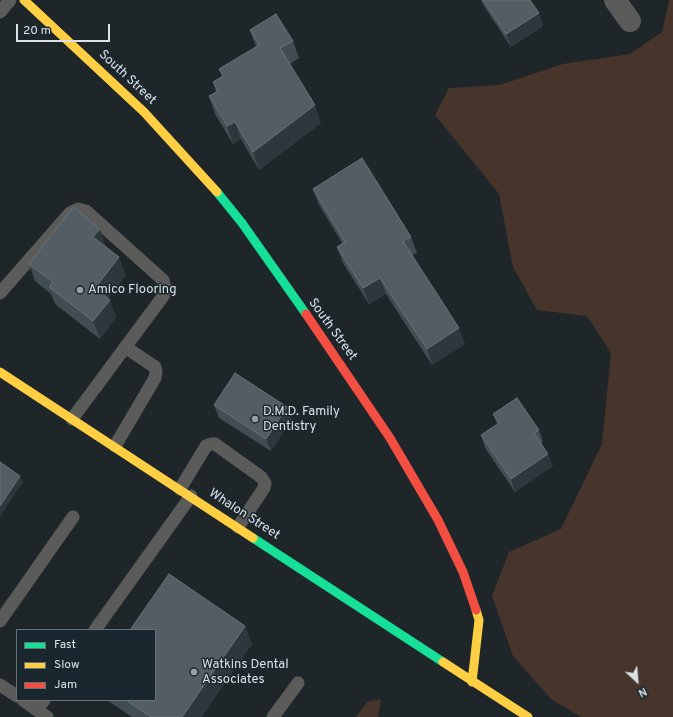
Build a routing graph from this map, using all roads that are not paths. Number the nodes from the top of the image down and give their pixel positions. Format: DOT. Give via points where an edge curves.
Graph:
graph roads {
  1 [pos="10,0"];
  2 [pos="24,0"];
  3 [pos="615,0"];
  4 [pos="0,12"];
  5 [pos="630,21"];
  6 [pos="0,293"];
  7 [pos="125,347"];
  8 [pos="0,372"];
  9 [pos="72,419"];
  10 [pos="115,446"];
  11 [pos="180,489"];
  12 [pos="191,496"];
  13 [pos="74,517"];
  14 [pos="238,527"];
  15 [pos="0,621"];
  16 [pos="96,629"];
  17 [pos="472,682"];
  18 [pos="298,683"];
  19 [pos="0,685"];
  20 [pos="16,695"];
  21 [pos="25,701"];
  22 [pos="42,709"];
  23 [pos="273,717"];
  24 [pos="528,717"];
  1 -- 4 [label="lane"];
  2 -- 17 [label="street, South Street" via="144,112 204,177 242,223 368,404 438,520 463,572 479,620"];
  3 -- 5 [label="street"];
  6 -- 7 [label="lane" via="70,213 78,209 86,211 163,280 164,295"];
  7 -- 9 [label="lane"];
  7 -- 10 [label="lane" via="155,367 156,371 155,378"];
  8 -- 9 [label="street, Whalon Street"];
  9 -- 10 [label="street, Whalon Street"];
  10 -- 11 [label="street, Whalon Street"];
  11 -- 12 [label="street, Whalon Street"];
  11 -- 14 [label="lane" via="206,446 215,444 262,478 265,483"];
  12 -- 14 [label="street, Whalon Street"];
  12 -- 16 [label="lane"];
  13 -- 15 [label="lane"];
  14 -- 17 [label="street, Whalon Street"];
  17 -- 24 [label="street"];
  18 -- 23 [label="lane"];
  19 -- 20 [label="lane"];
  21 -- 22 [label="lane"];
}
